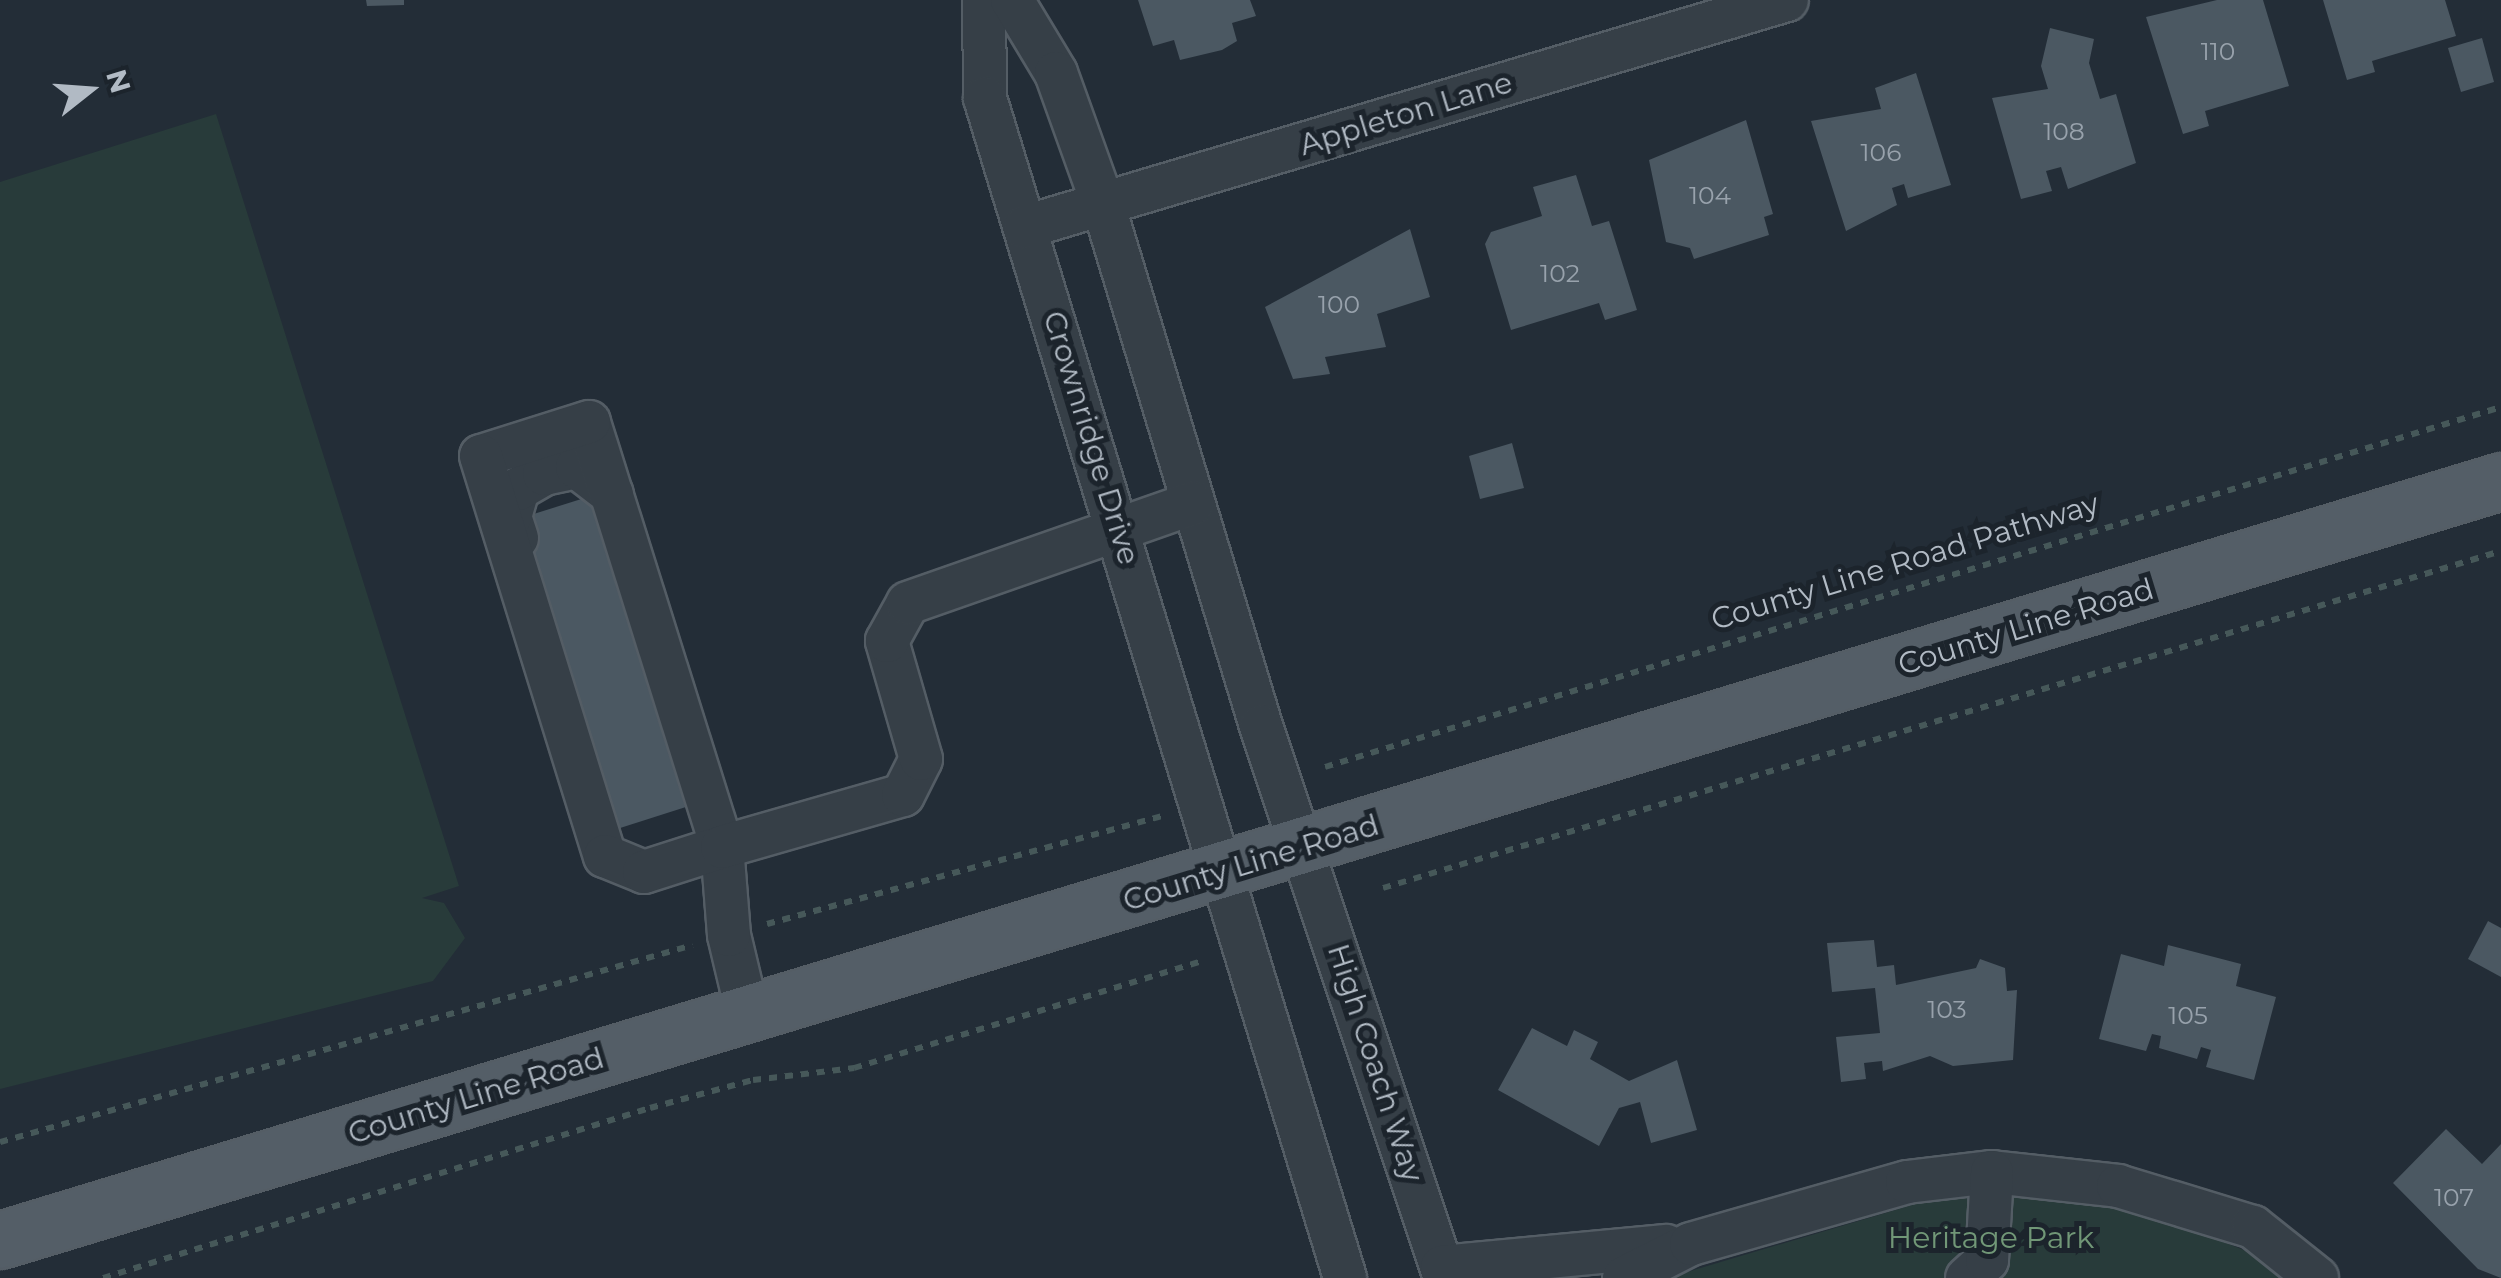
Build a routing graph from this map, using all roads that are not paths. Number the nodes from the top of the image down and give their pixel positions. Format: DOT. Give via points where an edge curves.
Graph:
graph roads {
  1 [pos="984,0"];
  2 [pos="1012,0"];
  3 [pos="1786,0"];
  4 [pos="1103,204"];
  5 [pos="1025,227"];
  6 [pos="2501,481"];
  7 [pos="1194,502"];
  8 [pos="1120,529"];
  9 [pos="722,847"];
  10 [pos="1304,848"];
  11 [pos="1223,872"];
  12 [pos="748,1015"];
  13 [pos="1992,1172"];
  14 [pos="0,1240"];
  15 [pos="1691,1244"];
  16 [pos="1444,1272"];
  17 [pos="1986,1272"];
  18 [pos="1345,1278"];
  19 [pos="1624,1278"];
  20 [pos="2317,1278"];
  1 -- 5 [label="street, Crownridge Drive" via="986,98"];
  2 -- 4 [label="street" via="1056,73"];
  3 -- 4 [label="street, Appleton Lane"];
  4 -- 5 [label="street, Appleton Lane"];
  4 -- 7 [label="street"];
  5 -- 8 [label="street, Crownridge Drive"];
  6 -- 10 [label="main road, County Line Road"];
  7 -- 8 [label="street"];
  7 -- 10 [label="street"];
  8 -- 9 [label="street" via="908,602 887,641 921,759 902,795"];
  8 -- 11 [label="street, Crownridge Drive"];
  9 -- 9 [label="street" via="644,872 606,856 480,456 589,422"];
  9 -- 12 [label="street" via="728,935"];
  10 -- 11 [label="main road, County Line Road"];
  10 -- 16 [label="street, High Coach Way"];
  11 -- 12 [label="main road, County Line Road"];
  11 -- 18 [label="street"];
  12 -- 14 [label="main road, County Line Road"];
  13 -- 15 [label="street" via="1907,1182"];
  13 -- 17 [label="street"];
  13 -- 20 [label="street" via="2118,1186 2253,1228"];
  15 -- 16 [label="street"];
  15 -- 19 [label="street"];
}
